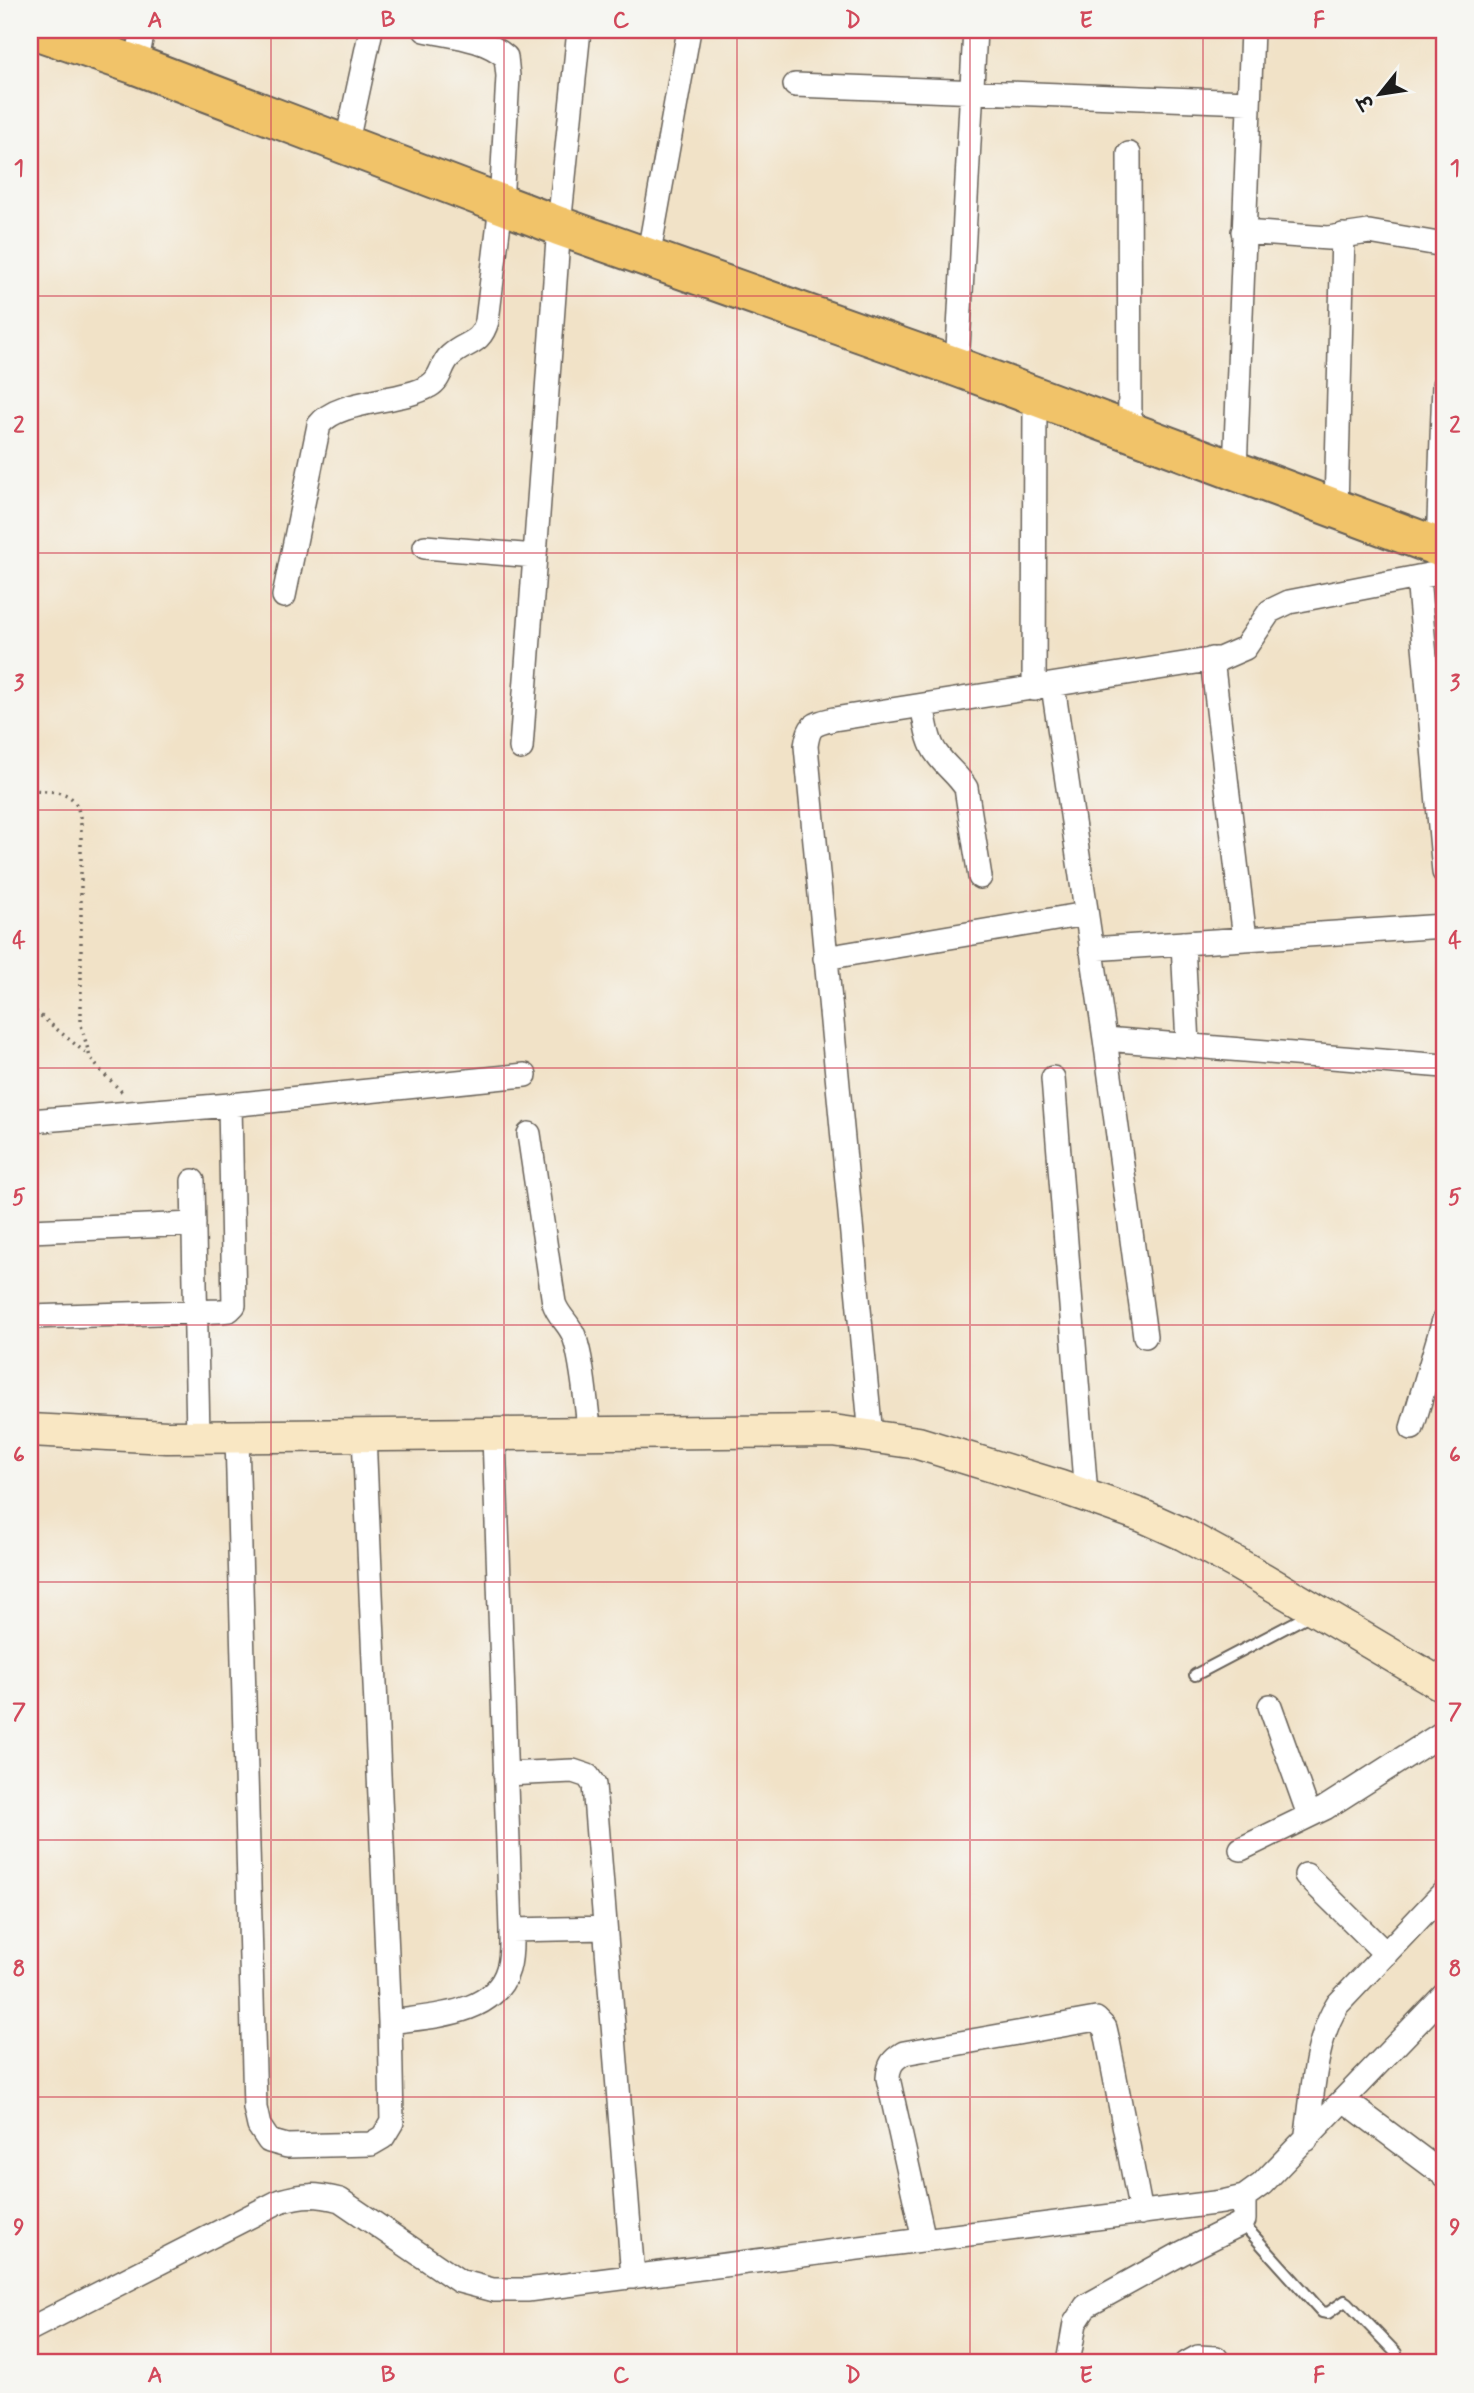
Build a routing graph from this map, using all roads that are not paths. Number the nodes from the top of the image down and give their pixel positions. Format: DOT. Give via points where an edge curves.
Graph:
graph roads {
  1 [pos="35,30"];
  2 [pos="371,30"];
  3 [pos="425,30"];
  4 [pos="579,30"];
  5 [pos="689,30"];
  6 [pos="975,30"];
  7 [pos="1252,30"];
  8 [pos="139,47"];
  9 [pos="795,85"];
  10 [pos="973,91"];
  11 [pos="1249,102"];
  12 [pos="346,146"];
  13 [pos="1129,154"];
  14 [pos="501,205"];
  15 [pos="559,226"];
  16 [pos="1243,232"];
  17 [pos="1343,235"];
  18 [pos="1444,245"];
  19 [pos="648,258"];
  20 [pos="957,367"];
  21 [pos="1444,385"];
  22 [pos="1035,397"];
  23 [pos="1130,431"];
  24 [pos="1235,471"];
  25 [pos="1336,508"];
  26 [pos="425,547"];
  27 [pos="535,556"];
  28 [pos="1436,561"];
  29 [pos="284,596"];
  30 [pos="1212,659"];
  31 [pos="1043,687"];
  32 [pos="922,706"];
  33 [pos="521,748"];
  34 [pos="1439,757"];
  35 [pos="1444,872"];
  36 [pos="981,877"];
  37 [pos="1086,914"];
  38 [pos="1444,926"];
  39 [pos="1245,939"];
  40 [pos="1183,943"];
  41 [pos="1091,949"];
  42 [pos="825,958"];
  43 [pos="1105,1039"];
  44 [pos="1188,1045"];
  45 [pos="1444,1066"];
  46 [pos="525,1075"];
  47 [pos="1053,1078"];
  48 [pos="230,1105"];
  49 [pos="30,1121"];
  50 [pos="529,1134"];
  51 [pos="193,1181"];
  52 [pos="194,1224"];
  53 [pos="30,1231"];
  54 [pos="196,1312"];
  55 [pos="30,1317"];
  56 [pos="1444,1320"];
  57 [pos="1145,1336"];
  58 [pos="1412,1428"];
  59 [pos="30,1430"];
  60 [pos="590,1434"];
  61 [pos="364,1436"];
  62 [pos="495,1436"];
  63 [pos="871,1436"];
  64 [pos="198,1437"];
  65 [pos="237,1437"];
  66 [pos="1086,1495"];
  67 [pos="1317,1611"];
  68 [pos="1195,1675"];
  69 [pos="1444,1686"];
  70 [pos="1270,1706"];
  71 [pos="1444,1732"];
  72 [pos="505,1774"];
  73 [pos="1309,1815"];
  74 [pos="1241,1849"];
  75 [pos="1306,1875"];
  76 [pos="1444,1892"];
  77 [pos="605,1928"];
  78 [pos="511,1930"];
  79 [pos="1386,1954"];
  80 [pos="1444,1995"];
  81 [pos="390,2022"];
  82 [pos="1344,2100"];
  83 [pos="1306,2140"];
  84 [pos="1444,2175"];
  85 [pos="1244,2197"];
  86 [pos="1141,2213"];
  87 [pos="1242,2223"];
  88 [pos="923,2240"];
  89 [pos="632,2277"];
  90 [pos="30,2329"];
  91 [pos="1396,2353"];
  92 [pos="1068,2363"];
  93 [pos="1187,2363"];
  94 [pos="1219,2363"];
  1 -- 8 [label="highway"];
  2 -- 12 [label="street"];
  3 -- 14 [label="street" via="483,43 506,57"];
  4 -- 15 [label="street"];
  5 -- 19 [label="street"];
  6 -- 10 [label="street"];
  7 -- 11 [label="street"];
  8 -- 12 [label="highway"];
  9 -- 10 [label="street"];
  10 -- 11 [label="street"];
  10 -- 20 [label="street"];
  11 -- 16 [label="street"];
  12 -- 14 [label="highway"];
  13 -- 23 [label="street"];
  14 -- 15 [label="highway"];
  14 -- 29 [label="street" via="484,332 447,358 440,375 427,388 332,413 318,425"];
  15 -- 19 [label="highway"];
  15 -- 27 [label="street"];
  16 -- 17 [label="street" via="1314,238"];
  16 -- 24 [label="street"];
  17 -- 18 [label="street" via="1384,233"];
  17 -- 25 [label="street"];
  19 -- 20 [label="highway"];
  20 -- 22 [label="highway"];
  21 -- 28 [label="street"];
  22 -- 23 [label="highway"];
  22 -- 31 [label="street"];
  23 -- 24 [label="highway"];
  24 -- 25 [label="highway"];
  25 -- 28 [label="highway"];
  26 -- 27 [label="street"];
  27 -- 33 [label="street"];
  28 -- 30 [label="street" via="1289,602 1270,611 1245,648"];
  28 -- 34 [label="street"];
  30 -- 31 [label="street"];
  30 -- 39 [label="street"];
  31 -- 32 [label="street"];
  31 -- 37 [label="street"];
  32 -- 36 [label="street" via="935,752 966,788"];
  32 -- 42 [label="street" via="834,719 815,724 808,733"];
  34 -- 35 [label="street"];
  37 -- 41 [label="street"];
  37 -- 42 [label="street"];
  38 -- 39 [label="street"];
  39 -- 40 [label="street"];
  40 -- 41 [label="street"];
  40 -- 44 [label="street"];
  41 -- 43 [label="street"];
  42 -- 63 [label="street"];
  43 -- 44 [label="street"];
  43 -- 57 [label="street"];
  44 -- 45 [label="street"];
  46 -- 48 [label="street"];
  47 -- 66 [label="street"];
  48 -- 49 [label="street"];
  48 -- 54 [label="street" via="234,1305 229,1310"];
  50 -- 60 [label="street" via="554,1303 577,1345"];
  51 -- 52 [label="street"];
  52 -- 53 [label="street"];
  52 -- 54 [label="street"];
  54 -- 55 [label="street"];
  54 -- 64 [label="street"];
  56 -- 58 [label="street"];
  59 -- 64 [label="street"];
  60 -- 62 [label="street"];
  60 -- 63 [label="street" via="833,1431"];
  61 -- 62 [label="street"];
  61 -- 65 [label="street"];
  61 -- 81 [label="street"];
  62 -- 72 [label="street"];
  63 -- 66 [label="street" via="918,1443"];
  64 -- 65 [label="street"];
  65 -- 81 [label="street" via="255,2108 269,2141 286,2146 353,2146 383,2137 392,2122"];
  66 -- 67 [label="street" via="1183,1534"];
  67 -- 68 [label="lane"];
  67 -- 69 [label="street"];
  70 -- 73 [label="street"];
  71 -- 73 [label="street"];
  72 -- 77 [label="street" via="573,1771 588,1776 594,1785"];
  72 -- 78 [label="street"];
  73 -- 74 [label="street"];
  75 -- 79 [label="street"];
  76 -- 79 [label="street"];
  77 -- 78 [label="street"];
  77 -- 89 [label="street"];
  78 -- 81 [label="street" via="508,1971 484,2001 460,2010"];
  79 -- 83 [label="street" via="1328,2019"];
  80 -- 82 [label="street"];
  82 -- 83 [label="street"];
  82 -- 84 [label="street"];
  83 -- 85 [label="street"];
  85 -- 86 [label="street"];
  85 -- 87 [label="street"];
  86 -- 88 [label="street"];
  86 -- 88 [label="street" via="1105,2028 1096,2019 895,2058 888,2078"];
  87 -- 91 [label="lane" via="1322,2312 1349,2303"];
  87 -- 92 [label="street" via="1086,2306 1075,2323"];
  88 -- 89 [label="street"];
  89 -- 90 [label="street" via="493,2290 459,2281 340,2200 317,2194 281,2202"];
  93 -- 94 [label="street" via="1198,2357 1216,2358"];
}
